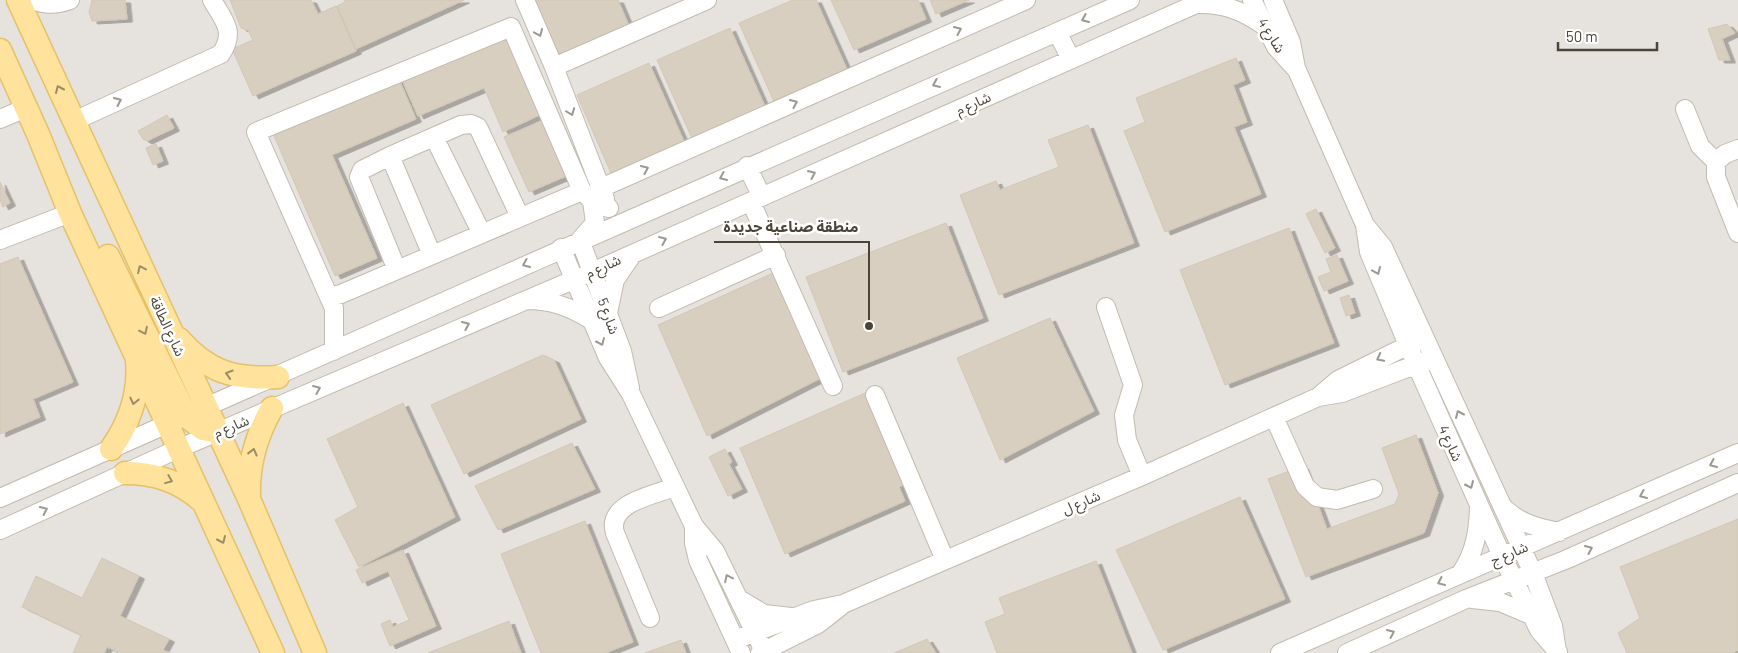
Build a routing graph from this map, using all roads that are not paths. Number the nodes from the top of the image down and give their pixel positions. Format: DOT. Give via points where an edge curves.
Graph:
graph roads {
  1 [pos="18,0"];
  2 [pos="32,0"];
  3 [pos="70,0"];
  4 [pos="212,0"];
  5 [pos="525,0"];
  6 [pos="707,0"];
  7 [pos="1026,0"];
  8 [pos="1130,0"];
  9 [pos="1252,0"];
  10 [pos="1200,2"];
  11 [pos="1279,5"];
  12 [pos="1264,25"];
  13 [pos="1057,32"];
  14 [pos="0,50"];
  15 [pos="1071,60"];
  16 [pos="554,67"];
  17 [pos="1296,68"];
  18 [pos="26,108"];
  19 [pos="1685,109"];
  20 [pos="0,119"];
  21 [pos="74,121"];
  22 [pos="38,134"];
  23 [pos="434,137"];
  24 [pos="1738,149"];
  25 [pos="390,156"];
  26 [pos="1716,162"];
  27 [pos="746,166"];
  28 [pos="592,193"];
  29 [pos="756,200"];
  30 [pos="70,213"];
  31 [pos="612,216"];
  32 [pos="520,217"];
  33 [pos="1365,225"];
  34 [pos="482,234"];
  35 [pos="1738,234"];
  36 [pos="0,240"];
  37 [pos="580,240"];
  38 [pos="561,248"];
  39 [pos="634,252"];
  40 [pos="432,255"];
  41 [pos="776,255"];
  42 [pos="398,270"];
  43 [pos="592,272"];
  44 [pos="574,280"];
  45 [pos="329,297"];
  46 [pos="525,300"];
  47 [pos="1106,307"];
  48 [pos="659,308"];
  49 [pos="608,313"];
  50 [pos="591,320"];
  51 [pos="168,326"];
  52 [pos="1424,338"];
  53 [pos="1408,344"];
  54 [pos="334,351"];
  55 [pos="136,352"];
  56 [pos="1434,358"];
  57 [pos="1416,364"];
  58 [pos="278,377"];
  59 [pos="833,386"];
  60 [pos="631,394"];
  61 [pos="875,396"];
  62 [pos="1318,397"];
  63 [pos="272,408"];
  64 [pos="187,417"];
  65 [pos="1274,417"];
  66 [pos="209,436"];
  67 [pos="180,448"];
  68 [pos="111,449"];
  69 [pos="1738,453"];
  70 [pos="125,472"];
  71 [pos="1142,476"];
  72 [pos="1738,483"];
  73 [pos="675,487"];
  74 [pos="1373,488"];
  75 [pos="0,498"];
  76 [pos="249,499"];
  77 [pos="1499,503"];
  78 [pos="206,505"];
  79 [pos="1479,506"];
  80 [pos="694,526"];
  81 [pos="0,530"];
  82 [pos="1560,532"];
  83 [pos="1520,547"];
  84 [pos="1502,556"];
  85 [pos="945,560"];
  86 [pos="1565,560"];
  87 [pos="1461,573"];
  88 [pos="1533,573"];
  89 [pos="1514,581"];
  90 [pos="738,599"];
  91 [pos="1466,599"];
  92 [pos="843,604"];
  93 [pos="1545,604"];
  94 [pos="1531,615"];
  95 [pos="794,617"];
  96 [pos="650,618"];
  97 [pos="755,633"];
  98 [pos="792,638"];
  99 [pos="738,646"];
  100 [pos="314,650"];
  101 [pos="763,652"];
  102 [pos="1558,652"];
  103 [pos="273,653"];
  104 [pos="783,653"];
  105 [pos="1280,653"];
  106 [pos="1347,653"];
  21 -- 1 [label="main road, شارع الطاقة, one-way"];
  2 -- 3 [label="street" via="46,5"];
  21 -- 4 [label="street, one-way" via="221,54 228,44 230,32"];
  5 -- 16 [label="street, one-way"];
  6 -- 16 [label="street"];
  28 -- 7 [label="street, one-way"];
  8 -- 13 [label="street, شارع م, one-way"];
  9 -- 12 [label="street, شارع 4"];
  10 -- 12 [label="street" via="1239,10"];
  10 -- 15 [label="street, شارع م"];
  11 -- 17 [label="street, شارع 4"];
  12 -- 17 [label="street, شارع 4" via="1276,47"];
  13 -- 15 [label="street"];
  13 -- 27 [label="street, شارع م, one-way"];
  14 -- 18 [label="main road, شارع الطاقة"];
  29 -- 15 [label="street, شارع م, one-way"];
  16 -- 28 [label="street, one-way"];
  17 -- 33 [label="street, شارع 4"];
  18 -- 20 [label="street"];
  18 -- 22 [label="main road, شارع الطاقة"];
  19 -- 26 [label="street" via="1700,146"];
  51 -- 21 [label="main road, شارع الطاقة, one-way"];
  22 -- 30 [label="main road, شارع الطاقة"];
  22 -- 64 [label="main road, one-way" via="76,192"];
  23 -- 25 [label="street"];
  23 -- 32 [label="street" via="461,125 478,127"];
  23 -- 34 [label="street"];
  24 -- 26 [label="street"];
  25 -- 40 [label="street"];
  25 -- 42 [label="street" via="362,170 359,177"];
  26 -- 35 [label="street" via="1716,177"];
  27 -- 29 [label="street"];
  27 -- 31 [label="street, شارع م, one-way"];
  28 -- 31 [label="street"];
  28 -- 32 [label="street"];
  28 -- 37 [label="street" via="595,223"];
  28 -- 45 [label="street" via="511,27 256,132"];
  39 -- 29 [label="street, شارع م, one-way"];
  29 -- 41 [label="street"];
  30 -- 36 [label="street"];
  30 -- 55 [label="main road, شارع الطاقة"];
  31 -- 37 [label="street, شارع م"];
  32 -- 34 [label="street"];
  33 -- 52 [label="street, شارع 4" via="1383,247"];
  33 -- 53 [label="street, شارع 4, one-way" via="1369,252"];
  34 -- 40 [label="street"];
  37 -- 38 [label="street, شارع م"];
  37 -- 43 [label="street, شارع 5"];
  38 -- 44 [label="street, شارع 5"];
  38 -- 54 [label="street, شارع م, one-way"];
  39 -- 43 [label="street, شارع م"];
  39 -- 49 [label="street" via="615,280"];
  40 -- 42 [label="street"];
  41 -- 48 [label="street"];
  41 -- 59 [label="street"];
  42 -- 45 [label="street"];
  43 -- 44 [label="street, شارع م"];
  43 -- 49 [label="street, شارع 5"];
  44 -- 46 [label="street, شارع م"];
  44 -- 50 [label="street, شارع 5"];
  45 -- 54 [label="street" via="334,308"];
  46 -- 50 [label="street" via="560,304"];
  63 -- 46 [label="street, شارع م, one-way"];
  47 -- 71 [label="street" via="1133,385 1124,415 1127,440"];
  49 -- 60 [label="street, شارع 5" via="625,361"];
  50 -- 60 [label="street, شارع 5, one-way" via="611,363"];
  58 -- 51 [label="main road, one-way" via="233,376 213,368 196,356"];
  51 -- 64 [label="main road, شارع الطاقة"];
  52 -- 53 [label="street, شارع ل"];
  52 -- 56 [label="street, شارع 4"];
  53 -- 57 [label="street, شارع 4"];
  53 -- 62 [label="street, شارع ل, one-way" via="1338,380"];
  54 -- 58 [label="street, شارع م"];
  55 -- 64 [label="main road, شارع الطاقة"];
  55 -- 68 [label="main road, one-way" via="138,373 131,413"];
  56 -- 57 [label="street, شارع ل"];
  77 -- 56 [label="street, شارع 4, one-way"];
  57 -- 62 [label="street, شارع ل" via="1342,393"];
  57 -- 79 [label="street, شارع 4, one-way"];
  58 -- 64 [label="street, شارع م"];
  60 -- 73 [label="street, شارع 5"];
  61 -- 85 [label="street"];
  62 -- 65 [label="street, شارع ل"];
  63 -- 66 [label="street, شارع م"];
  76 -- 63 [label="main road, one-way" via="253,452"];
  64 -- 66 [label="main road, شارع الطاقة"];
  64 -- 66 [label="main road" via="183,429"];
  64 -- 67 [label="main road, شارع الطاقة"];
  64 -- 68 [label="street, شارع م"];
  65 -- 71 [label="street, شارع ل"];
  65 -- 74 [label="street" via="1305,486 1317,497 1337,500"];
  66 -- 67 [label="street, شارع م"];
  66 -- 76 [label="main road, شارع الطاقة"];
  66 -- 100 [label="main road" via="211,453 266,569"];
  67 -- 70 [label="street, شارع م"];
  67 -- 78 [label="main road, شارع الطاقة"];
  68 -- 75 [label="street, شارع م"];
  69 -- 82 [label="street, شارع ج, one-way"];
  70 -- 78 [label="main road, one-way" via="143,473 177,483"];
  81 -- 70 [label="street, شارع م, one-way"];
  71 -- 85 [label="street, شارع ل"];
  86 -- 72 [label="street, شارع ج, one-way"];
  73 -- 80 [label="street, شارع 5"];
  73 -- 96 [label="street" via="627,505 614,519 616,533"];
  76 -- 100 [label="main road, شارع الطاقة"];
  77 -- 82 [label="street" via="1524,523"];
  77 -- 83 [label="street, شارع 4"];
  78 -- 103 [label="main road, شارع الطاقة, one-way"];
  79 -- 84 [label="street, شارع 4"];
  79 -- 87 [label="street" via="1476,543"];
  90 -- 80 [label="street, شارع 5, one-way" via="715,551"];
  80 -- 99 [label="street, شارع 5" via="698,560"];
  82 -- 83 [label="street, شارع ج"];
  83 -- 84 [label="street, شارع ج"];
  83 -- 88 [label="street, شارع 4"];
  84 -- 87 [label="street, شارع ج"];
  84 -- 89 [label="street, شارع 4"];
  85 -- 92 [label="street, شارع ل"];
  86 -- 88 [label="street, شارع ج"];
  86 -- 93 [label="street" via="1552,580"];
  87 -- 105 [label="street, شارع ج, one-way"];
  88 -- 89 [label="street, شارع ج"];
  88 -- 93 [label="street, شارع 4"];
  89 -- 91 [label="street, شارع ج"];
  89 -- 94 [label="street, شارع 4"];
  90 -- 95 [label="street" via="764,614"];
  90 -- 97 [label="street, شارع 5"];
  91 -- 94 [label="street" via="1500,602"];
  106 -- 91 [label="street, شارع ج, one-way"];
  92 -- 95 [label="street, شارع ل"];
  92 -- 98 [label="street, شارع ل" via="818,624"];
  93 -- 102 [label="street, شارع 4"];
  94 -- 102 [label="street, شارع 4"];
  95 -- 97 [label="street, شارع ل"];
  97 -- 99 [label="street, شارع ل"];
  97 -- 101 [label="street, شارع 5"];
  98 -- 101 [label="street, شارع ل"];
  98 -- 104 [label="street"];
}
